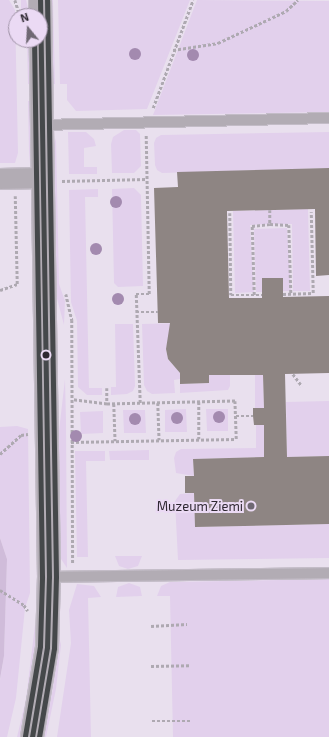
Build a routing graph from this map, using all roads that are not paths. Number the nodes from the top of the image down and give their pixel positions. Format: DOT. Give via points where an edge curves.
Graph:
graph roads {
  1 [pos="40,0"];
  2 [pos="329,118"];
  3 [pos="42,125"];
  4 [pos="53,179"];
  5 [pos="7,184"];
  6 [pos="329,573"];
  7 [pos="49,577"];
  8 [pos="32,737"];
  1 -- 3 [label="street"];
  2 -- 3 [label="lane"];
  3 -- 4 [label="street"];
  4 -- 5 [label="street"];
  4 -- 7 [label="street"];
  6 -- 7 [label="lane"];
  7 -- 8 [label="street" via="47,647"];
}
